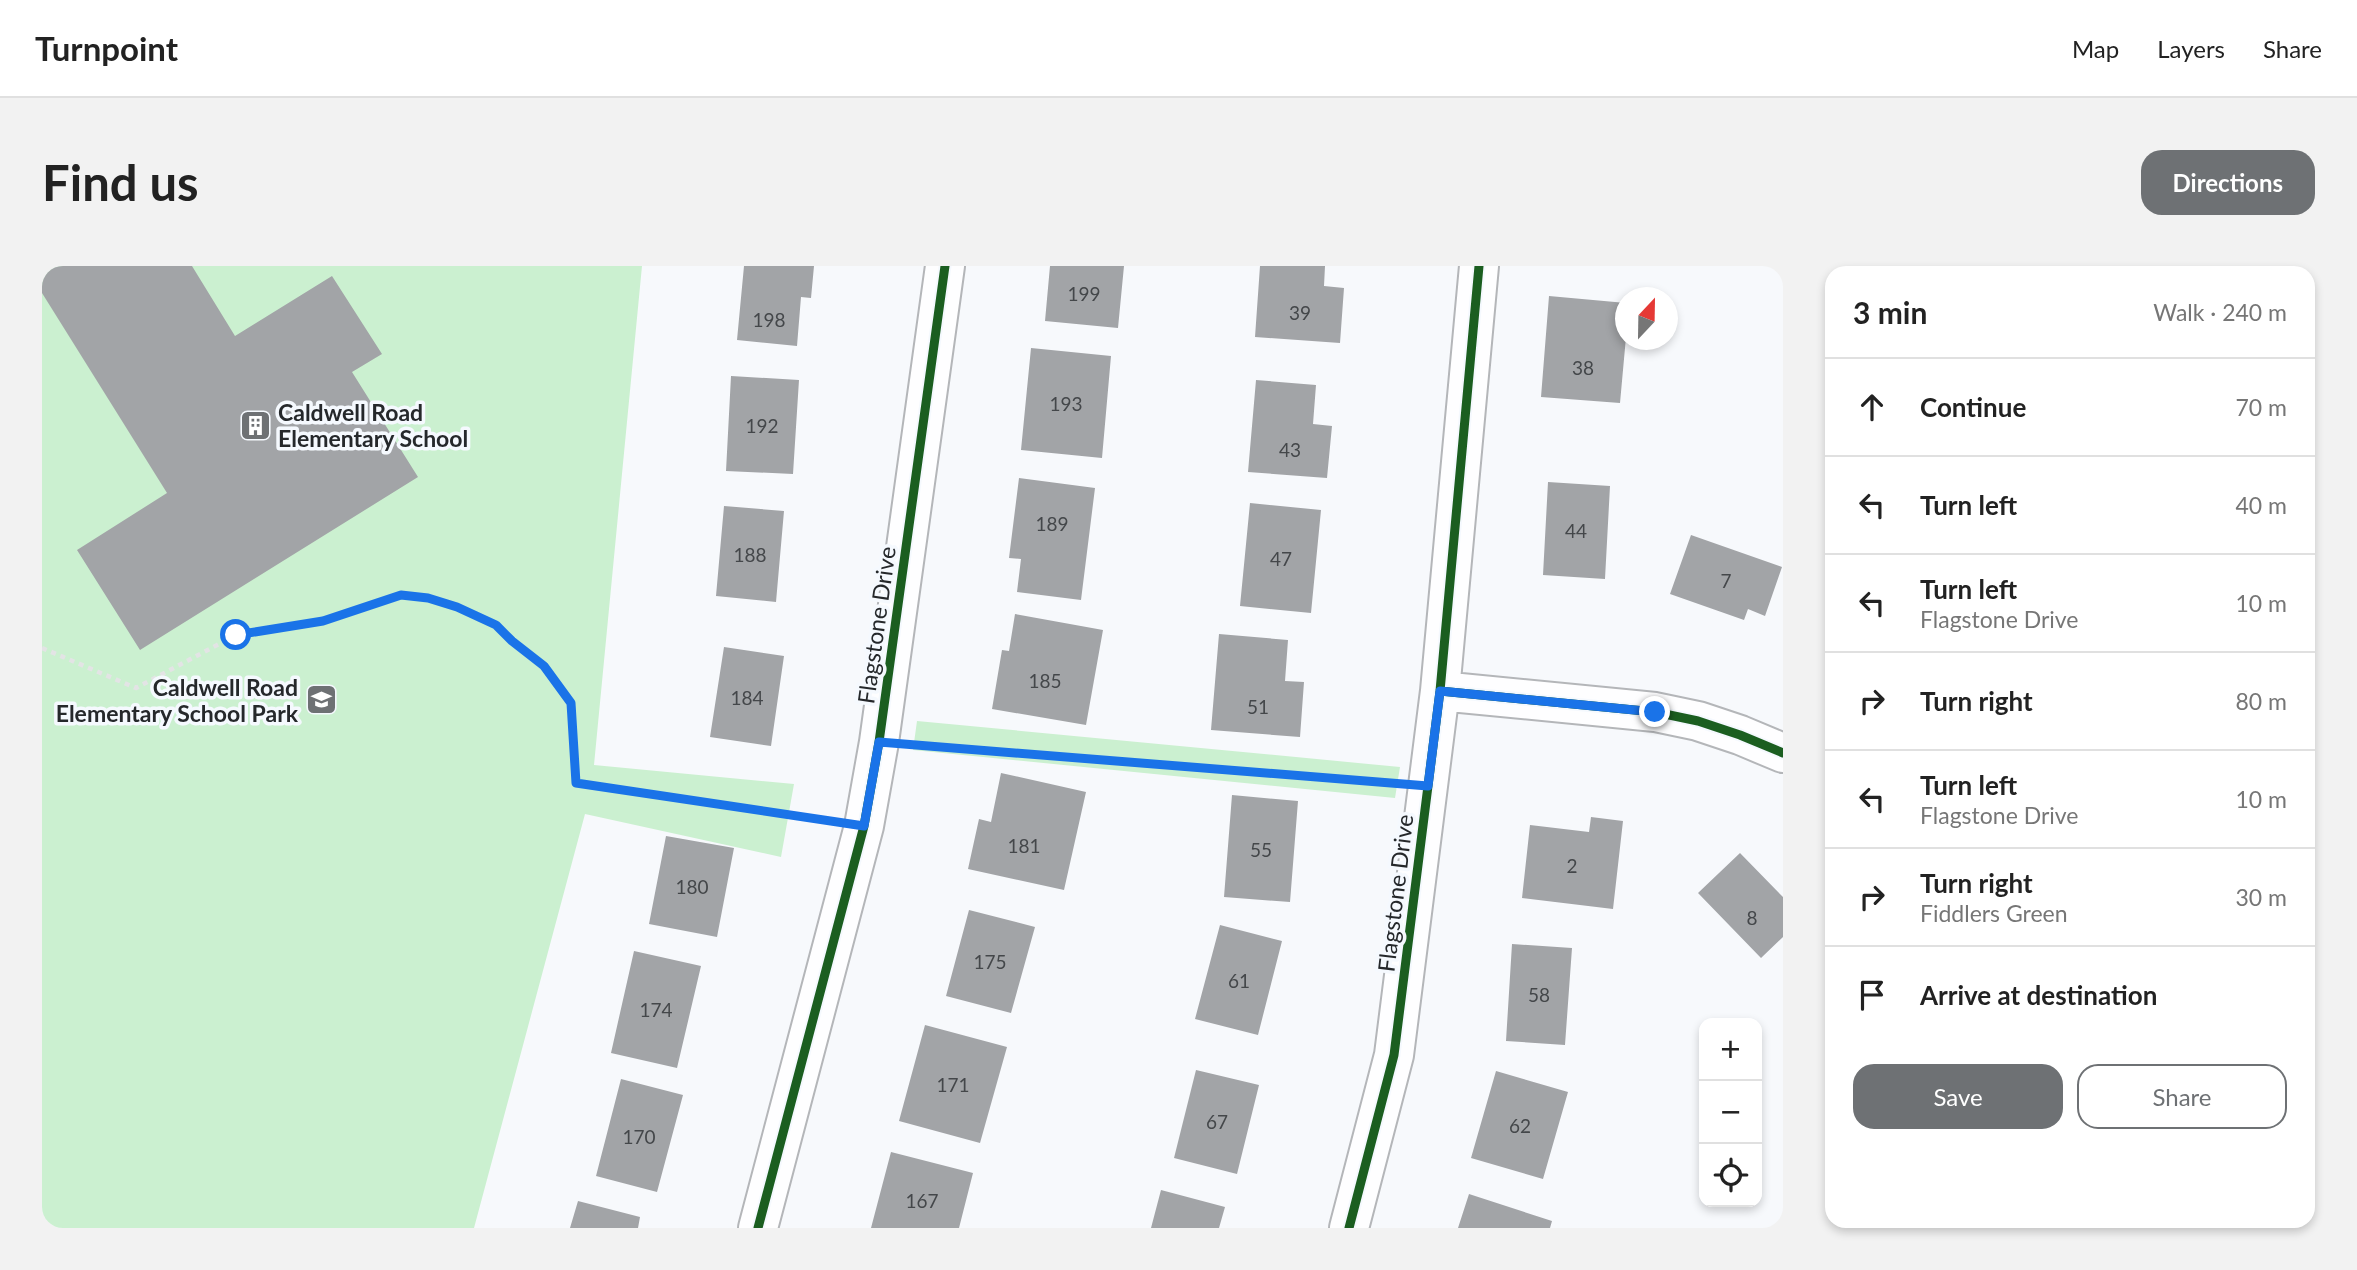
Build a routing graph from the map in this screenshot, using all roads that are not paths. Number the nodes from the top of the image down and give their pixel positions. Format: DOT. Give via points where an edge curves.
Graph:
graph roads {
  1 [pos="945,266"];
  2 [pos="1479,266"];
  3 [pos="1440,691"];
  4 [pos="1783,753"];
  5 [pos="758,1228"];
  6 [pos="1349,1228"];
  1 -- 5 [label="street, Flagstone Drive" via="864,826"];
  2 -- 3 [label="street, Flagstone Drive"];
  3 -- 4 [label="street" via="1655,712 1699,721"];
  3 -- 6 [label="street, Flagstone Drive" via="1394,1055"];
}
